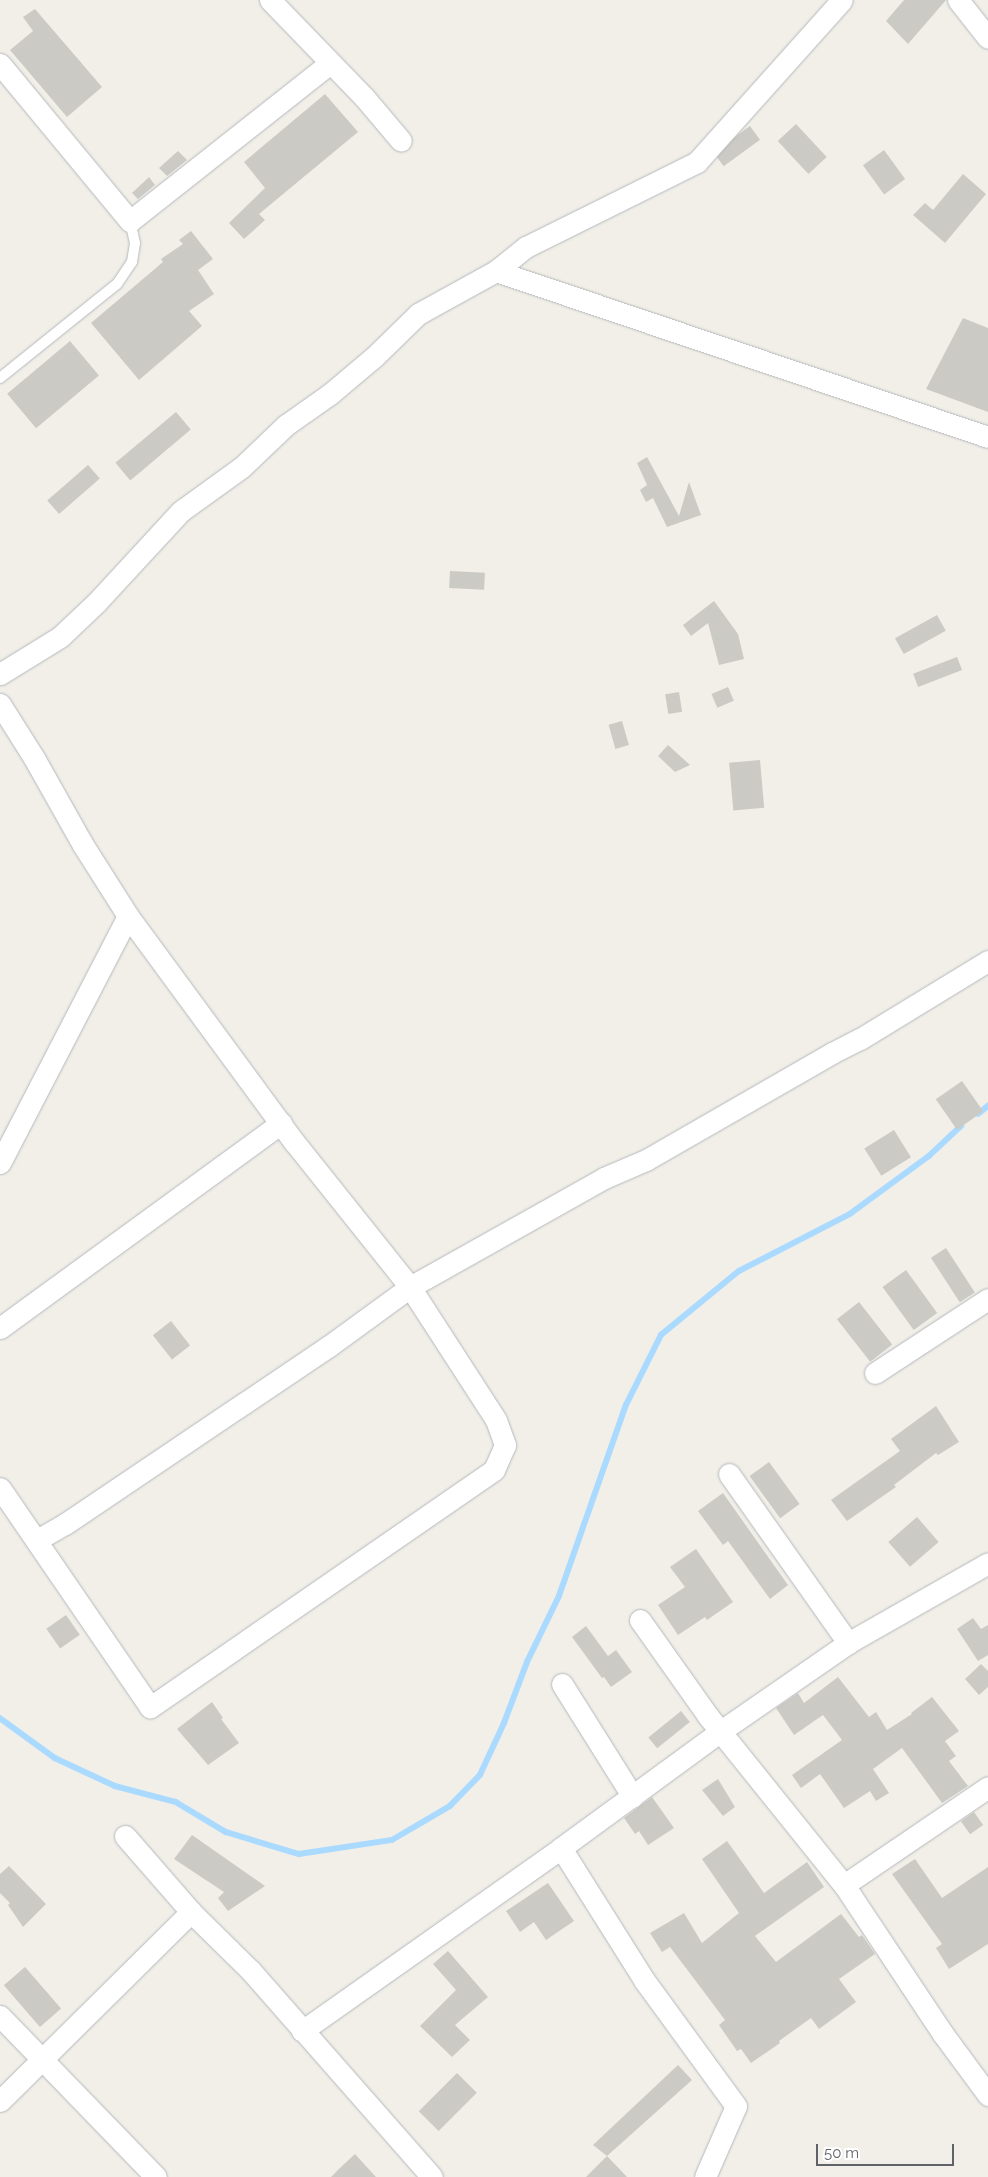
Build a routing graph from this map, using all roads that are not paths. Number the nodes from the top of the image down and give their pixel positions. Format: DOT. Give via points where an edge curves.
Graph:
graph roads {
  1 [pos="270,0"];
  2 [pos="842,0"];
  3 [pos="958,0"];
  4 [pos="988,38"];
  5 [pos="330,63"];
  6 [pos="0,64"];
  7 [pos="401,142"];
  8 [pos="130,221"];
  9 [pos="496,271"];
  10 [pos="0,378"];
  11 [pos="988,437"];
  12 [pos="0,674"];
  13 [pos="1,707"];
  14 [pos="128,916"];
  15 [pos="988,961"];
  16 [pos="281,1123"];
  17 [pos="0,1163"];
  18 [pos="410,1287"];
  19 [pos="988,1299"];
  20 [pos="0,1328"];
  21 [pos="875,1373"];
  22 [pos="729,1474"];
  23 [pos="0,1488"];
  24 [pos="37,1540"];
  25 [pos="988,1563"];
  26 [pos="640,1620"];
  27 [pos="848,1643"];
  28 [pos="562,1684"];
  29 [pos="720,1731"];
  30 [pos="988,1787"];
  31 [pos="633,1797"];
  32 [pos="124,1836"];
  33 [pos="561,1848"];
  34 [pos="844,1886"];
  35 [pos="191,1912"];
  36 [pos="0,2016"];
  37 [pos="302,2031"];
  38 [pos="41,2059"];
  39 [pos="988,2095"];
  40 [pos="0,2101"];
  41 [pos="156,2177"];
  42 [pos="432,2177"];
  43 [pos="705,2177"];
  1 -- 5 [label="street"];
  2 -- 9 [label="street" via="697,162 526,246"];
  3 -- 4 [label="street"];
  5 -- 7 [label="street" via="364,97"];
  5 -- 8 [label="street"];
  6 -- 8 [label="street"];
  8 -- 10 [label="lane" via="135,243 132,262 117,284"];
  9 -- 11 [label="street"];
  9 -- 12 [label="street" via="418,314 330,394 286,425 242,467 181,511 60,637"];
  13 -- 14 [label="street"];
  14 -- 16 [label="street"];
  14 -- 17 [label="street"];
  15 -- 18 [label="street" via="860,1039 646,1160 604,1178"];
  16 -- 18 [label="street"];
  16 -- 20 [label="street"];
  18 -- 24 [label="street" via="344,1336"];
  18 -- 24 [label="street" via="496,1420 505,1445 494,1470 150,1707"];
  19 -- 21 [label="street"];
  22 -- 27 [label="street"];
  23 -- 24 [label="street"];
  25 -- 27 [label="street"];
  26 -- 29 [label="street"];
  27 -- 29 [label="street"];
  28 -- 31 [label="street"];
  29 -- 31 [label="street"];
  29 -- 34 [label="street"];
  30 -- 34 [label="street"];
  31 -- 33 [label="street"];
  32 -- 35 [label="street"];
  33 -- 37 [label="street"];
  33 -- 43 [label="street" via="644,1980 736,2106"];
  34 -- 39 [label="street"];
  35 -- 37 [label="street" via="250,1971"];
  35 -- 38 [label="street"];
  36 -- 38 [label="street"];
  37 -- 42 [label="street"];
  38 -- 40 [label="street"];
  38 -- 41 [label="street"];
}
